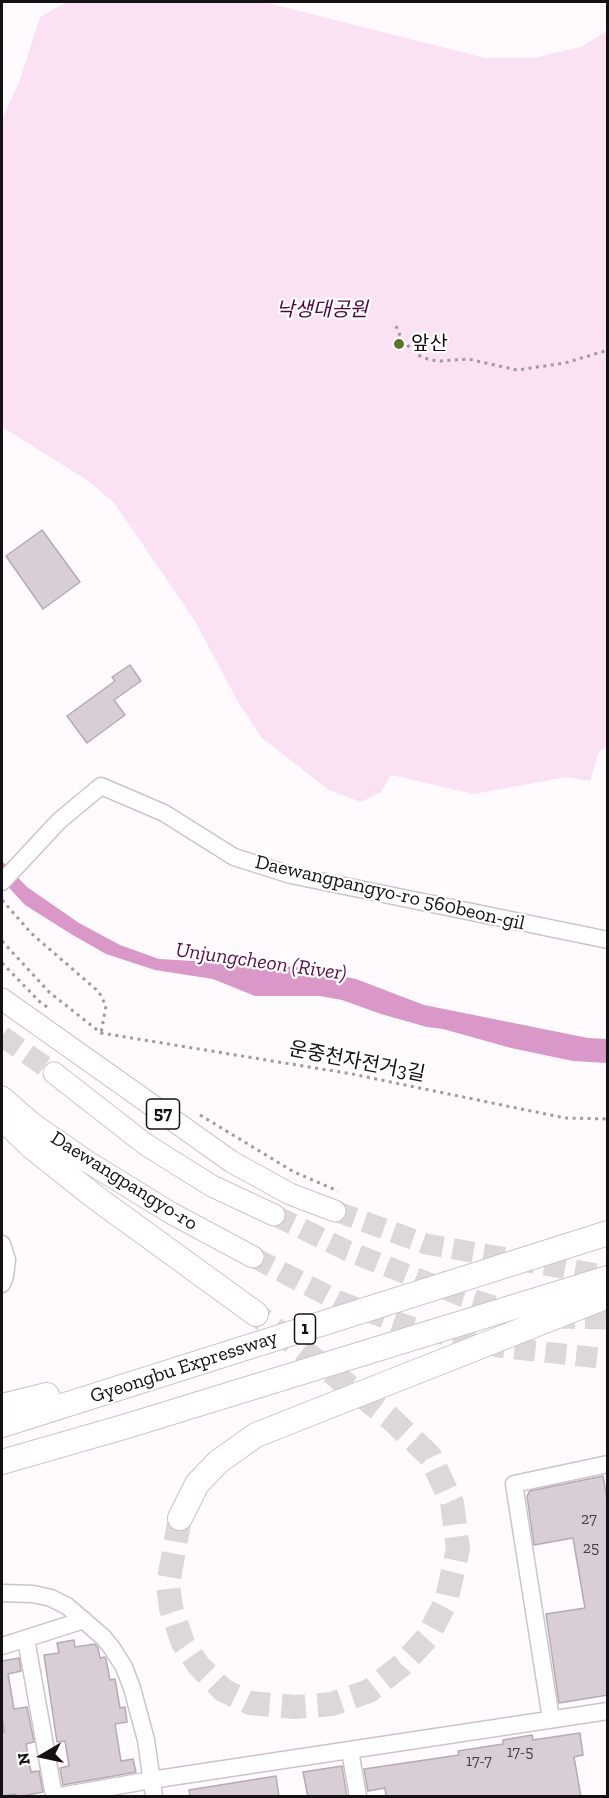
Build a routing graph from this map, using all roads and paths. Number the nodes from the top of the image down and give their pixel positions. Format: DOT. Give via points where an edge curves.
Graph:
graph roads {
  1 [pos="396,326"];
  2 [pos="608,350"];
  3 [pos="2,882"];
  4 [pos="2,900"];
  5 [pos="608,940"];
  6 [pos="2,941"];
  7 [pos="2,963"];
  8 [pos="2,999"];
  9 [pos="58,1015"];
  10 [pos="101,1033"];
  11 [pos="54,1074"];
  12 [pos="2,1097"];
  13 [pos="198,1114"];
  14 [pos="2,1118"];
  15 [pos="608,1119"];
  16 [pos="339,1202"];
  17 [pos="274,1215"];
  18 [pos="608,1233"];
  19 [pos="2,1244"];
  20 [pos="253,1257"];
  21 [pos="608,1278"];
  22 [pos="2,1284"];
  23 [pos="608,1296"];
  24 [pos="256,1314"];
  25 [pos="219,1356"];
  26 [pos="2,1406"];
  27 [pos="2,1425"];
  28 [pos="126,1426"];
  29 [pos="2,1462"];
  30 [pos="608,1464"];
  31 [pos="2,1471"];
  32 [pos="180,1518"];
  33 [pos="2,1593"];
  34 [pos="84,1620"];
  35 [pos="26,1639"];
  36 [pos="2,1646"];
  37 [pos="608,1711"];
  38 [pos="551,1719"];
  39 [pos="350,1751"];
  40 [pos="152,1788"];
  41 [pos="54,1797"];
  42 [pos="61,1797"];
  43 [pos="358,1797"];
  1 -- 2 [label="path" via="412,350 430,360 468,359 517,370 565,363"];
  3 -- 5 [label="street, Daewangpangyo-ro 560beon-gil" via="59,821 101,786 164,813 234,857 291,875"];
  4 -- 10 [label="path" via="32,934 99,992 106,1006"];
  6 -- 10 [label="path, 운중천자전거3길" via="49,992"];
  7 -- 9 [label="path"];
  8 -- 16 [label="main road, 57" via="232,1162 290,1194"];
  10 -- 15 [label="path, 운중천자전거3길" via="352,1074 565,1118"];
  11 -- 17 [label="main road" via="145,1144 212,1186"];
  12 -- 20 [label="main road, Daewangpangyo-ro" via="88,1162"];
  13 -- 16 [label="path"];
  14 -- 24 [label="highway" via="94,1197"];
  18 -- 25 [label="highway, Gyeongbu Expressway / 1"];
  19 -- 22 [label="street" via="7,1260"];
  21 -- 28 [label="highway, Gyeongbu Expressway / 1"];
  23 -- 32 [label="highway" via="256,1435 218,1462 197,1484"];
  25 -- 26 [label="highway"];
  25 -- 27 [label="highway, Gyeongbu Expressway / 1"];
  28 -- 29 [label="highway, Gyeongbu Expressway / 1"];
  28 -- 31 [label="highway"];
  30 -- 38 [label="street" via="514,1484"];
  33 -- 34 [label="street" via="51,1598"];
  34 -- 35 [label="street"];
  34 -- 40 [label="street" via="103,1637 124,1667 146,1740"];
  35 -- 36 [label="street"];
  35 -- 41 [label="street"];
  37 -- 38 [label="street"];
  38 -- 39 [label="street"];
  39 -- 40 [label="street"];
  39 -- 43 [label="street"];
  40 -- 42 [label="street"];
}
